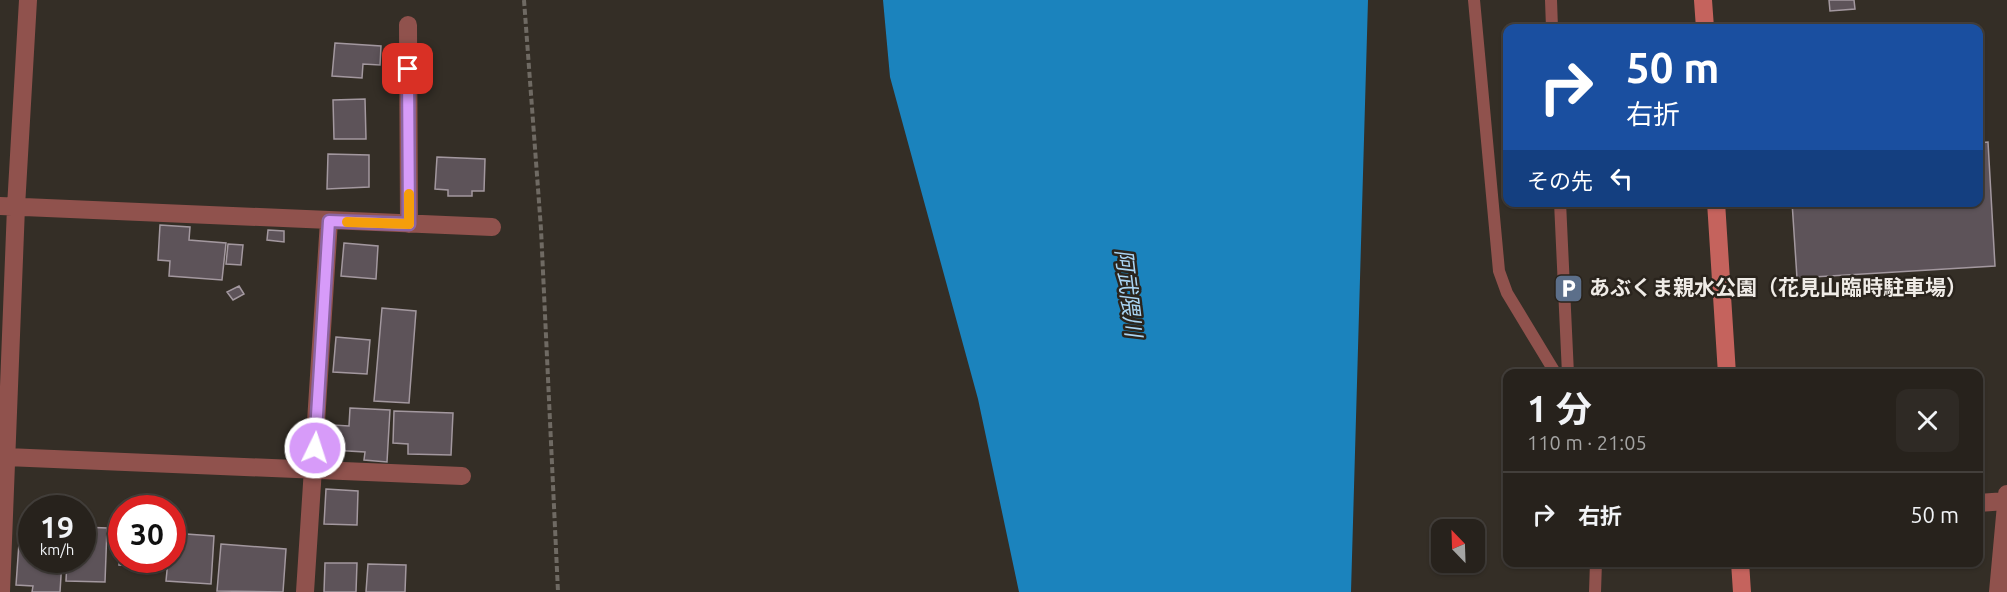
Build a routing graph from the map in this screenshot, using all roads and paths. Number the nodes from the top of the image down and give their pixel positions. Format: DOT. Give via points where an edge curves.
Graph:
graph roads {
  1 [pos="28,0"];
  2 [pos="524,0"];
  3 [pos="1474,0"];
  4 [pos="1551,0"];
  5 [pos="1703,0"];
  6 [pos="1552,24"];
  7 [pos="1705,24"];
  8 [pos="408,25"];
  9 [pos="8,206"];
  10 [pos="1560,207"];
  11 [pos="1716,207"];
  12 [pos="329,221"];
  13 [pos="409,224"];
  14 [pos="492,227"];
  15 [pos="1553,369"];
  16 [pos="1568,369"];
  17 [pos="1727,369"];
  18 [pos="6,457"];
  19 [pos="313,471"];
  20 [pos="462,476"];
  21 [pos="2007,494"];
  22 [pos="1983,504"];
  23 [pos="2006,509"];
  24 [pos="1596,567"];
  25 [pos="1740,567"];
  26 [pos="0,592"];
  27 [pos="305,592"];
  28 [pos="558,592"];
  29 [pos="1596,592"];
  30 [pos="1742,592"];
  31 [pos="1998,592"];
  1 -- 9 [label="street"];
  2 -- 28 [label="path" via="541,229"];
  3 -- 15 [label="lane" via="1498,271"];
  4 -- 6 [label="lane"];
  5 -- 7 [label="main road"];
  8 -- 13 [label="street"];
  9 -- 12 [label="street"];
  9 -- 18 [label="street"];
  10 -- 16 [label="lane"];
  11 -- 17 [label="main road"];
  12 -- 13 [label="street"];
  12 -- 19 [label="street"];
  13 -- 14 [label="street"];
  18 -- 19 [label="street"];
  18 -- 26 [label="street"];
  19 -- 20 [label="street"];
  19 -- 27 [label="street"];
  21 -- 23 [label="street"];
  22 -- 23 [label="street"];
  23 -- 31 [label="street"];
  24 -- 29 [label="lane"];
  25 -- 30 [label="main road"];
}
